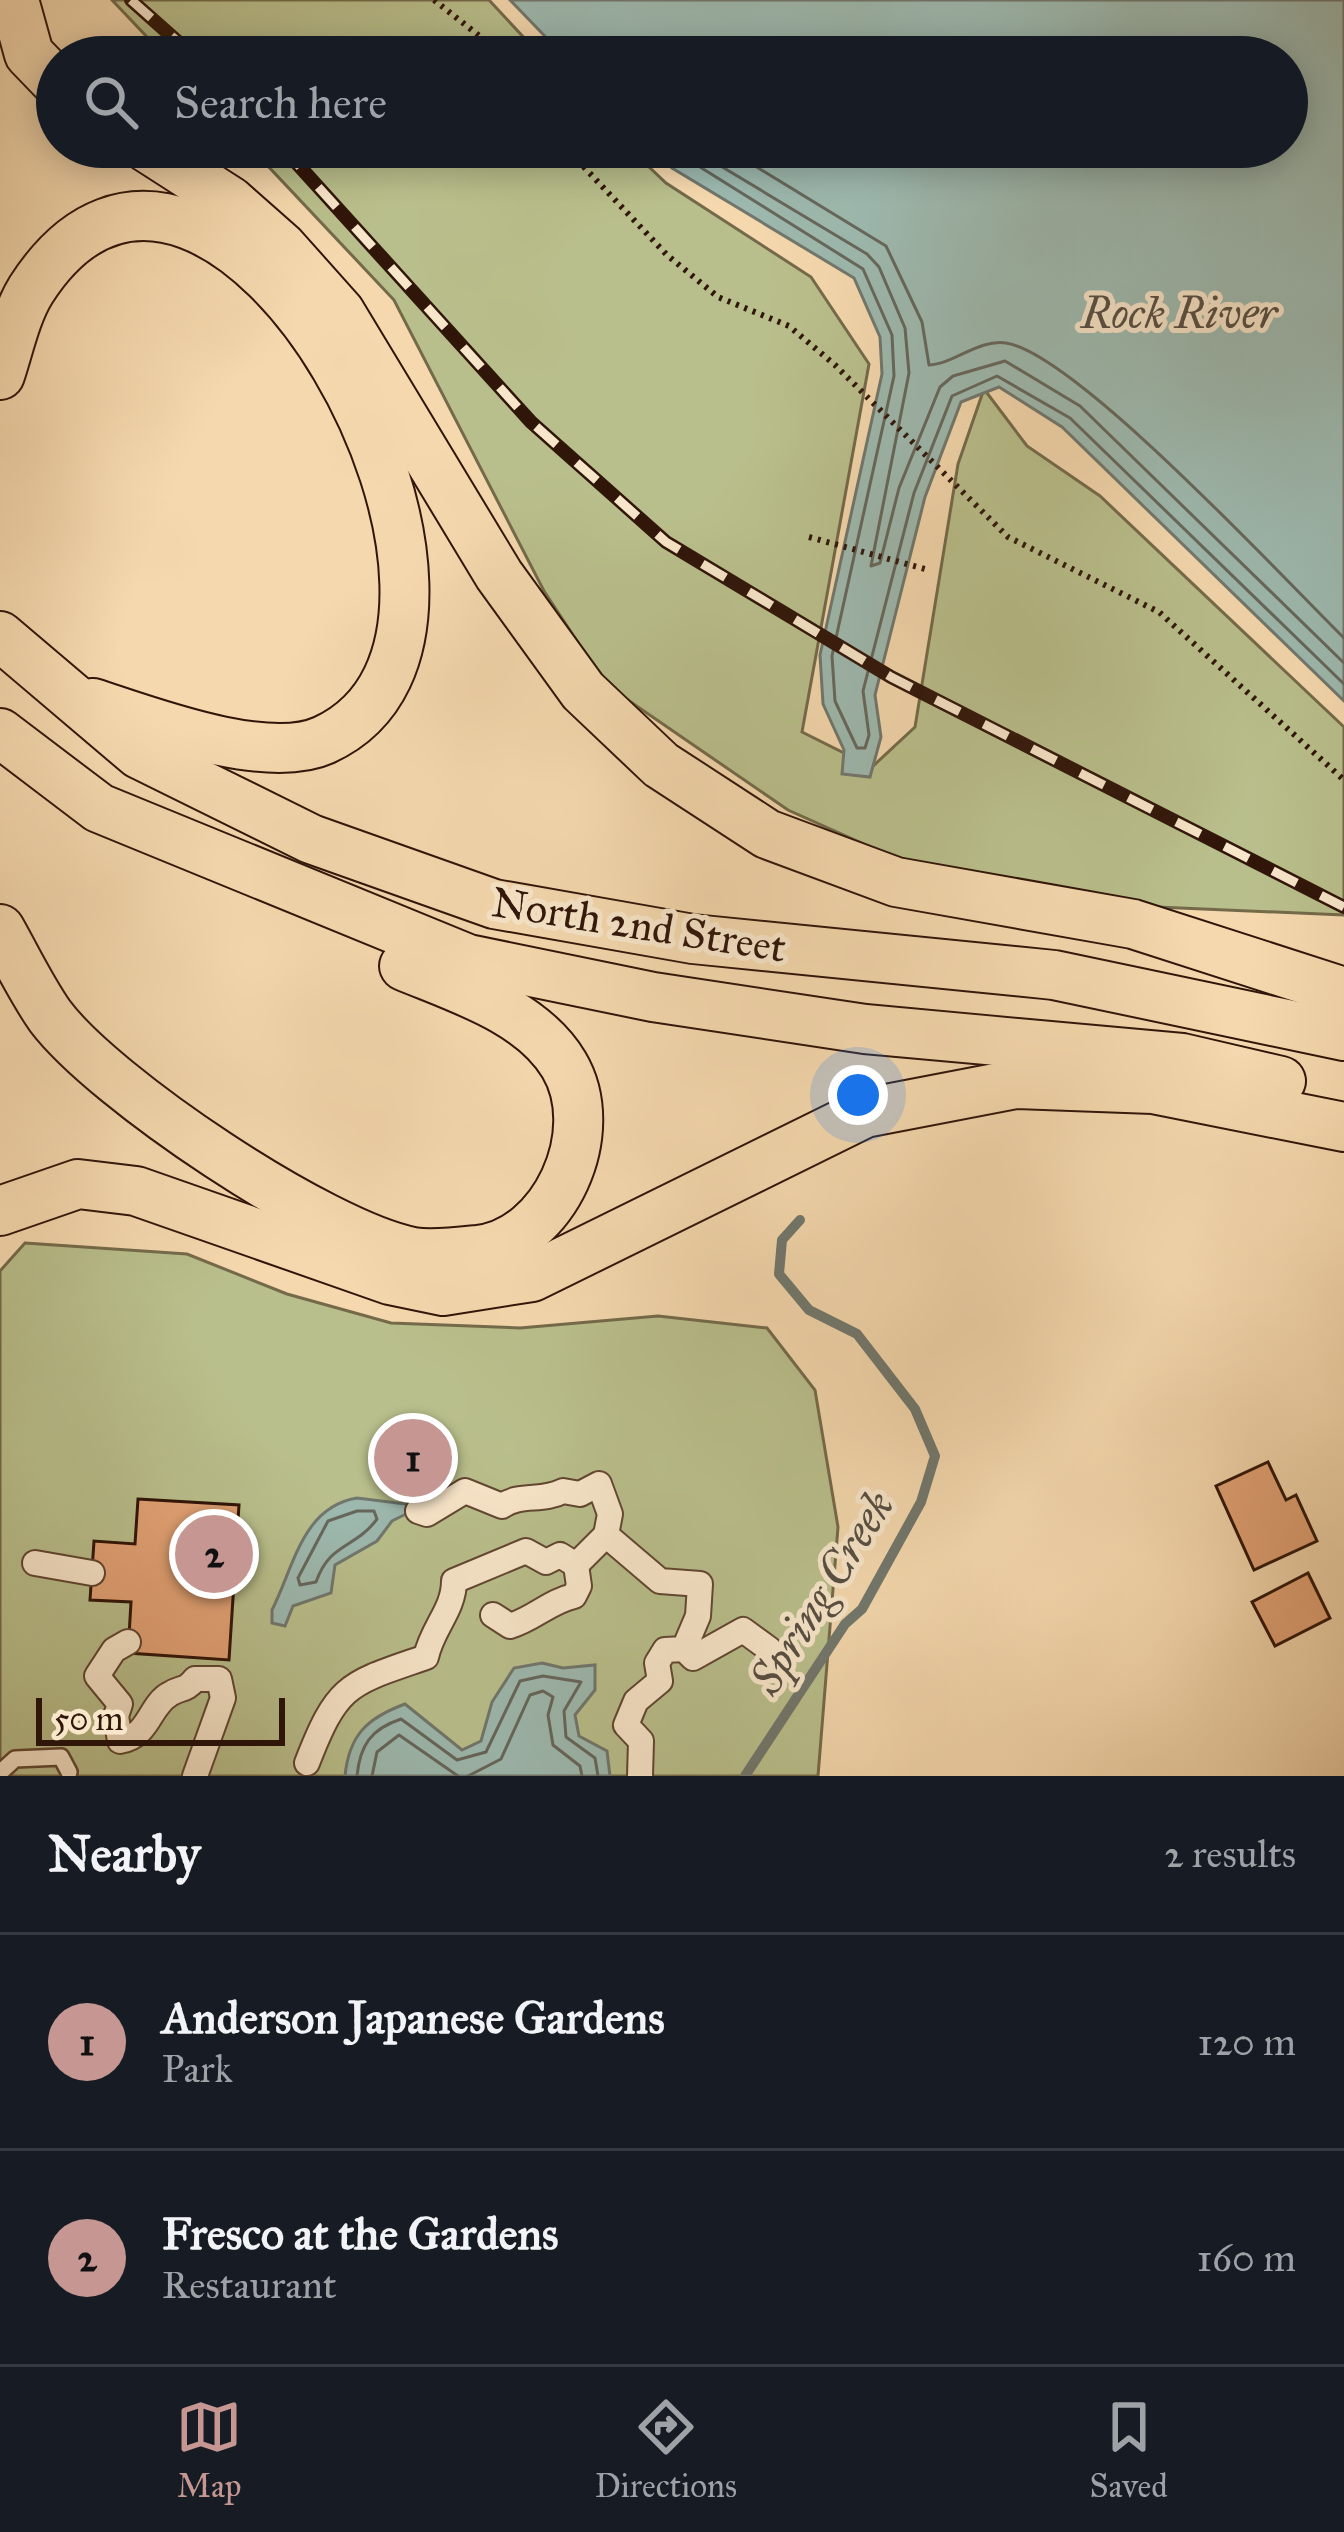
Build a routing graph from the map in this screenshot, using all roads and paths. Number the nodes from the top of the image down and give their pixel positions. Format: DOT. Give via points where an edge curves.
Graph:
graph roads {
  1 [pos="14,0"];
  2 [pos="434,0"];
  3 [pos="479,36"];
  4 [pos="36,61"];
  5 [pos="179,168"];
  6 [pos="585,168"];
  7 [pos="0,375"];
  8 [pos="809,537"];
  9 [pos="925,569"];
  10 [pos="0,636"];
  11 [pos="60,689"];
  12 [pos="0,733"];
  13 [pos="1344,780"];
  14 [pos="99,808"];
  15 [pos="0,929"];
  16 [pos="1344,992"];
  17 [pos="1344,1036"];
  18 [pos="1344,1095"];
  19 [pos="1344,1127"];
  20 [pos="0,1211"];
  21 [pos="418,1511"];
  22 [pos="606,1535"];
  23 [pos="35,1563"];
  24 [pos="576,1565"];
  25 [pos="92,1573"];
  26 [pos="494,1616"];
  27 [pos="128,1642"];
  28 [pos="769,1648"];
  29 [pos="684,1649"];
  30 [pos="3,1770"];
  31 [pos="70,1772"];
  32 [pos="308,1772"];
  33 [pos="195,1776"];
  34 [pos="640,1776"];
  1 -- 4 [label="main road"];
  2 -- 3 [label="path"];
  5 -- 16 [label="main road" via="282,247 340,312 499,575 583,691 661,765 767,834 896,882 1133,924"];
  6 -- 13 [label="path" via="718,297 789,326 836,365 1008,538 1159,612"];
  7 -- 11 [label="main road" via="28,294 54,258 118,218 159,215 221,241 261,269 303,317 359,408 396,525 404,588 386,683 357,718 322,741 284,748 238,742 165,727"];
  8 -- 9 [label="path"];
  10 -- 11 [label="main road, North 2nd Street"];
  11 -- 17 [label="main road, North 2nd Street" via="139,754 240,807 494,904 693,939 1054,975"];
  12 -- 14 [label="main road, North 2nd Street"];
  14 -- 15 [label="main road" via="169,867 513,1014 565,1066 579,1119 573,1171 538,1220 483,1250 413,1252 307,1208 152,1112 51,1017"];
  14 -- 18 [label="main road, North 2nd Street" via="468,959 865,1029 1182,1058"];
  19 -- 20 [label="main road" via="1153,1089 1016,1084 865,1113 532,1277 443,1291 136,1191 78,1184"];
  21 -- 22 [label="street" via="427,1514 465,1491 502,1506 563,1491 580,1495 599,1484 610,1514"];
  22 -- 24 [label="street"];
  22 -- 29 [label="street" via="660,1581 700,1584"];
  23 -- 25 [label="street"];
  24 -- 26 [label="street" via="574,1596 510,1626"];
  24 -- 32 [label="street" via="526,1551 454,1581 454,1601 431,1632 426,1657 377,1671 344,1692 324,1715"];
  27 -- 33 [label="street" via="97,1676 120,1704 120,1741 133,1739 164,1697 195,1679 219,1679 223,1698"];
  28 -- 29 [label="street" via="743,1630 692,1658"];
  29 -- 34 [label="street" via="665,1650 659,1681 636,1701 626,1725 641,1741"];
  30 -- 31 [label="lane" via="15,1760 61,1756"];
}
